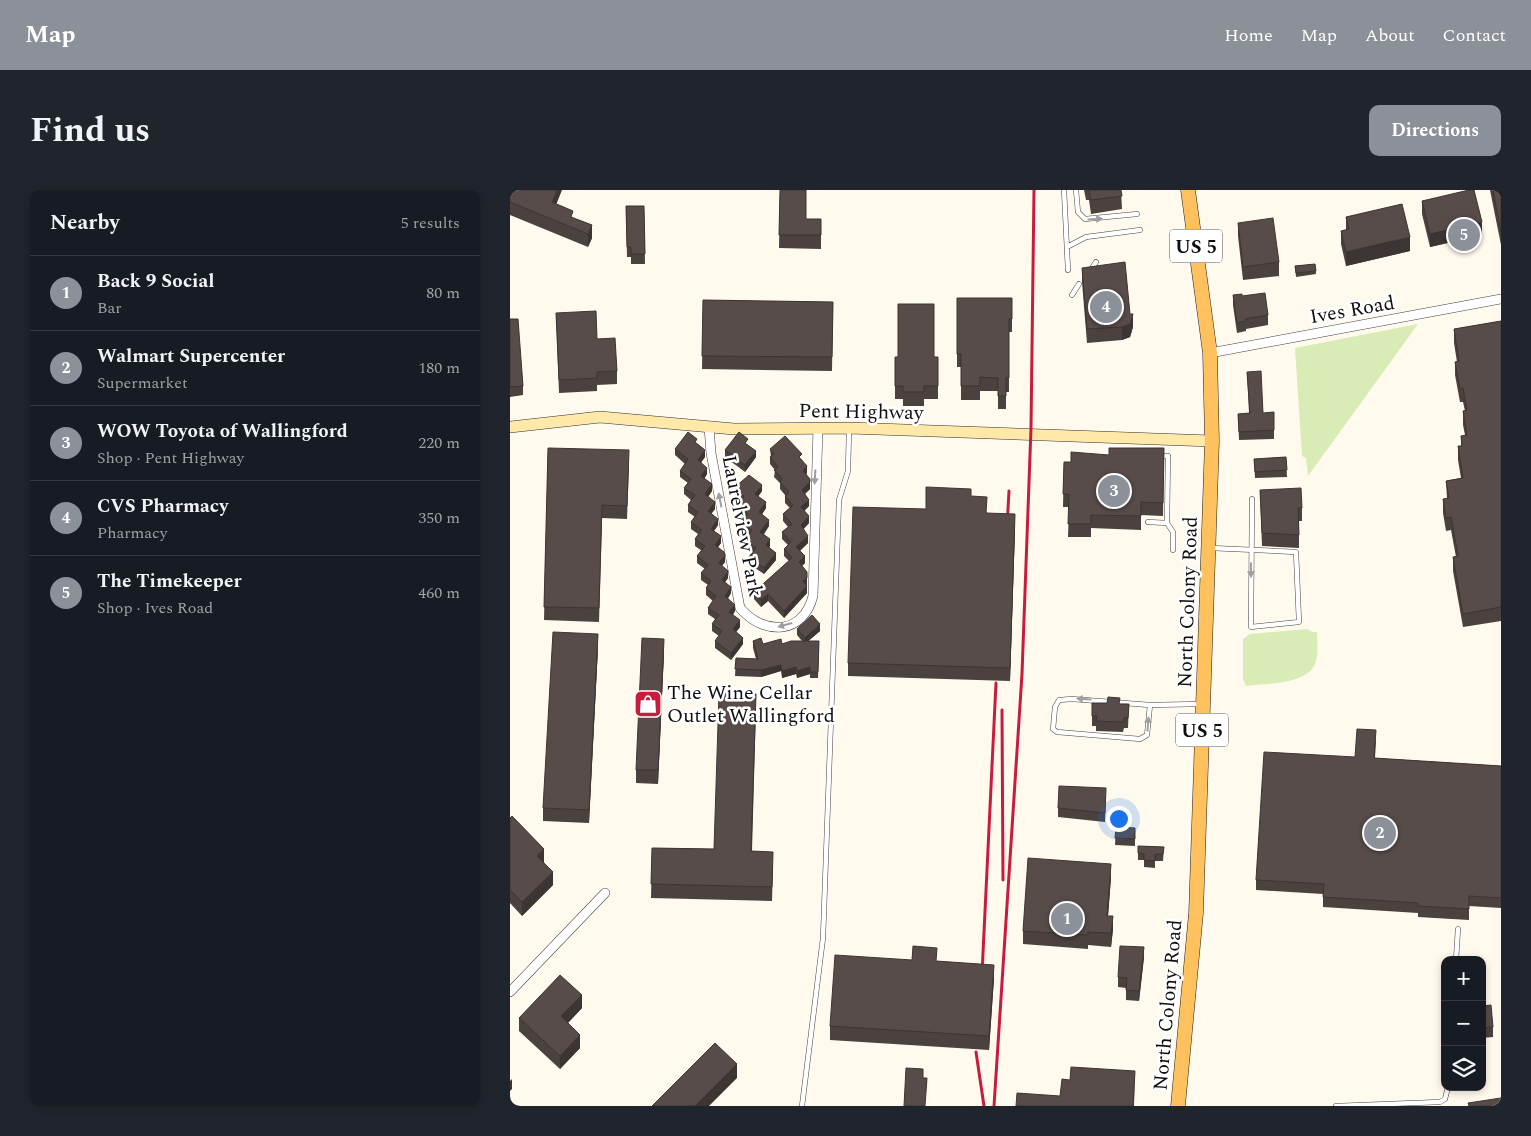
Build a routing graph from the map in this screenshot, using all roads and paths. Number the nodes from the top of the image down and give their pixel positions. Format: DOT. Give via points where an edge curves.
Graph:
graph roads {
  1 [pos="1064,190"];
  2 [pos="1076,190"];
  3 [pos="1188,190"];
  4 [pos="1065,206"];
  5 [pos="1077,206"];
  6 [pos="1137,214"];
  7 [pos="1140,230"];
  8 [pos="1067,247"];
  9 [pos="1096,262"];
  10 [pos="1068,270"];
  11 [pos="1084,278"];
  12 [pos="1079,284"];
  13 [pos="1072,295"];
  14 [pos="1501,299"];
  15 [pos="1210,353"];
  16 [pos="510,427"];
  17 [pos="709,427"];
  18 [pos="818,428"];
  19 [pos="849,428"];
  20 [pos="1212,441"];
  21 [pos="1148,456"];
  22 [pos="1252,498"];
  23 [pos="1148,522"];
  24 [pos="1167,522"];
  25 [pos="1209,548"];
  26 [pos="1173,550"];
  27 [pos="1251,551"];
  28 [pos="1203,704"];
  29 [pos="1150,705"];
  30 [pos="605,893"];
  31 [pos="1458,929"];
  32 [pos="1457,956"];
  33 [pos="510,992"];
  34 [pos="1447,1091"];
  35 [pos="802,1106"];
  36 [pos="1178,1106"];
  37 [pos="1336,1106"];
  1 -- 4 [label="lane"];
  2 -- 5 [label="lane"];
  3 -- 15 [label="main road, North Colony Road / US 5"];
  4 -- 5 [label="lane"];
  4 -- 8 [label="lane"];
  5 -- 6 [label="lane, one-way" via="1085,219"];
  7 -- 8 [label="lane" via="1086,237"];
  8 -- 10 [label="lane"];
  9 -- 11 [label="lane"];
  12 -- 13 [label="lane"];
  14 -- 15 [label="street, Ives Road"];
  15 -- 20 [label="main road, North Colony Road / US 5"];
  16 -- 17 [label="street, Pent Highway" via="600,417"];
  17 -- 18 [label="street, Pent Highway"];
  18 -- 17 [label="street, Laurelview Park, one-way" via="814,596 798,620 774,628 757,624 740,608"];
  18 -- 19 [label="street, Pent Highway"];
  19 -- 20 [label="street, Pent Highway"];
  19 -- 35 [label="lane" via="848,472 839,500 823,938"];
  20 -- 25 [label="main road, North Colony Road / US 5"];
  21 -- 24 [label="lane" via="1168,456"];
  22 -- 27 [label="lane"];
  23 -- 24 [label="lane"];
  24 -- 26 [label="lane" via="1173,532"];
  25 -- 27 [label="lane"];
  25 -- 28 [label="main road, North Colony Road / US 5"];
  27 -- 27 [label="lane, one-way" via="1251,627 1298,622 1296,552"];
  28 -- 29 [label="lane"];
  28 -- 36 [label="main road, North Colony Road / US 5" via="1196,913"];
  29 -- 29 [label="lane, one-way" via="1059,700 1054,707 1053,729 1140,739 1147,735"];
  30 -- 33 [label="street"];
  31 -- 32 [label="lane"];
  34 -- 37 [label="lane" via="1445,1099 1440,1102"];
}
